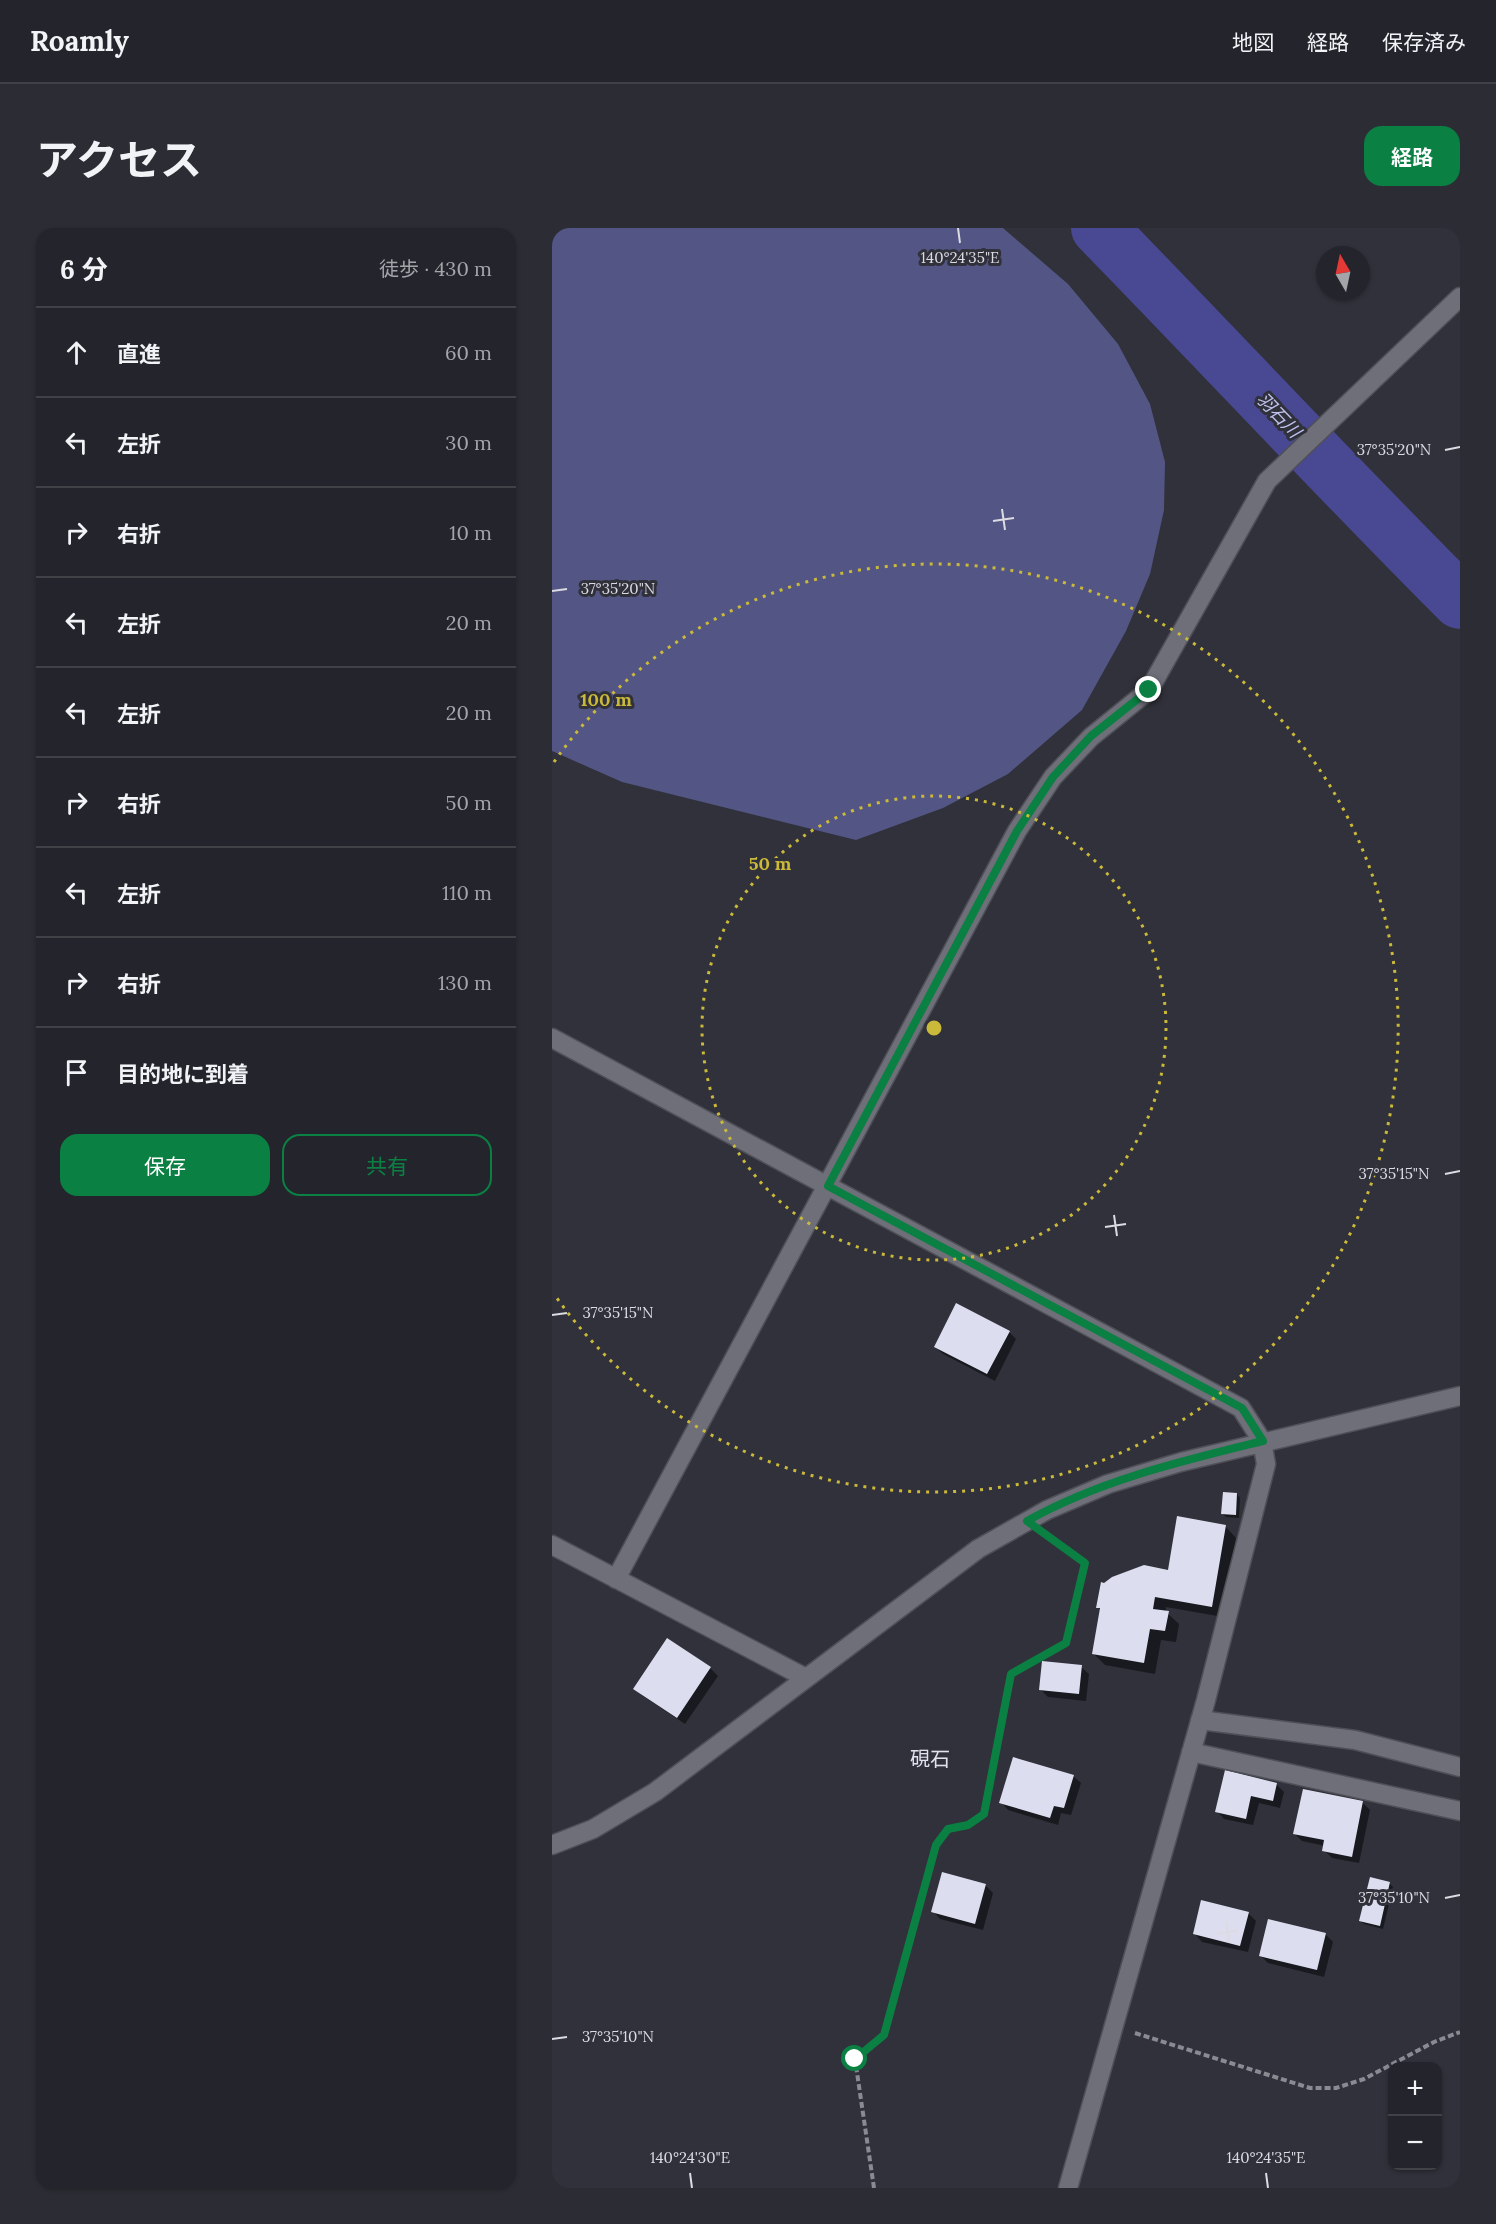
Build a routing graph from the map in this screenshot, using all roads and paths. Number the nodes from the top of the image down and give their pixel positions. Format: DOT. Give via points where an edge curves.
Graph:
graph roads {
  1 [pos="1460,297"];
  2 [pos="552,1038"];
  3 [pos="828,1186"];
  4 [pos="1460,1396"];
  5 [pos="1263,1441"];
  6 [pos="1027,1521"];
  7 [pos="552,1545"];
  8 [pos="616,1578"];
  9 [pos="806,1678"];
  10 [pos="1200,1720"];
  11 [pos="1191,1752"];
  12 [pos="1460,1767"];
  13 [pos="1460,1811"];
  14 [pos="552,1845"];
  15 [pos="1115,2027"];
  16 [pos="1460,2032"];
  17 [pos="874,2188"];
  18 [pos="1068,2188"];
  1 -- 3 [label="street" via="1267,481 1149,690 1091,736 1053,777 1017,831"];
  2 -- 3 [label="street"];
  3 -- 5 [label="street" via="1242,1408"];
  3 -- 8 [label="street"];
  4 -- 5 [label="street"];
  5 -- 6 [label="street" via="1108,1484"];
  5 -- 10 [label="street" via="1266,1464"];
  6 -- 9 [label="street" via="978,1549"];
  6 -- 17 [label="path" via="1085,1563 1066,1643 1011,1674 984,1814 968,1825 948,1829 936,1845 884,2035 855,2059"];
  7 -- 8 [label="street"];
  8 -- 9 [label="street"];
  9 -- 14 [label="street" via="655,1792 593,1829"];
  10 -- 11 [label="street"];
  10 -- 12 [label="street" via="1356,1740"];
  11 -- 13 [label="street"];
  11 -- 15 [label="street"];
  15 -- 16 [label="path" via="1310,2088 1336,2088 1364,2079"];
  15 -- 18 [label="street"];
}
